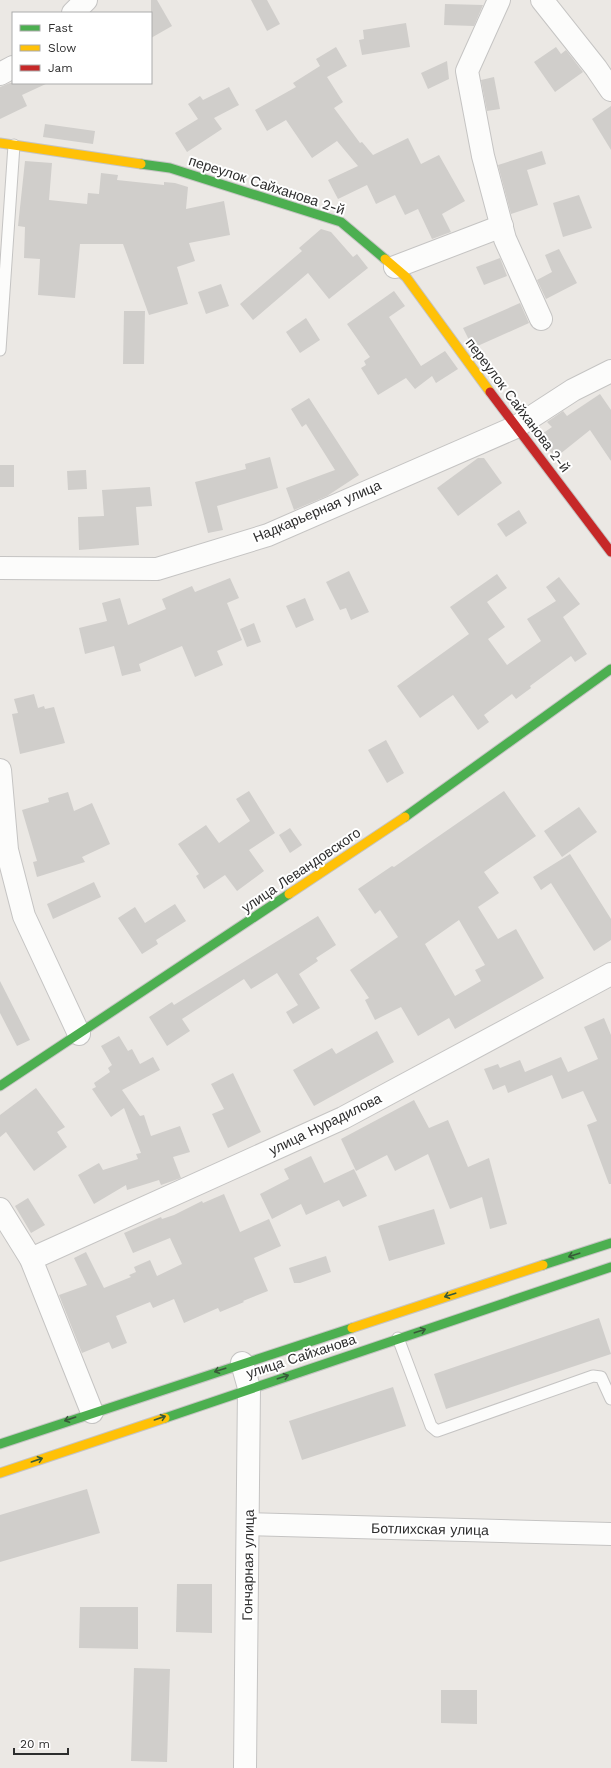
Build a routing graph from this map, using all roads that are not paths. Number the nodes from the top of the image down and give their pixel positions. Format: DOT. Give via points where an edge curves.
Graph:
graph roads {
  1 [pos="86,0"];
  2 [pos="499,0"];
  3 [pos="542,0"];
  4 [pos="74,12"];
  5 [pos="12,68"];
  6 [pos="0,74"];
  7 [pos="611,90"];
  8 [pos="0,143"];
  9 [pos="14,145"];
  10 [pos="502,226"];
  11 [pos="394,267"];
  12 [pos="541,319"];
  13 [pos="0,350"];
  14 [pos="611,371"];
  15 [pos="516,427"];
  16 [pos="611,552"];
  17 [pos="0,568"];
  18 [pos="611,669"];
  19 [pos="0,770"];
  20 [pos="4,852"];
  21 [pos="611,974"];
  22 [pos="79,1034"];
  23 [pos="0,1086"];
  24 [pos="0,1209"];
  25 [pos="611,1243"];
  26 [pos="32,1259"];
  27 [pos="611,1267"];
  28 [pos="398,1338"];
  29 [pos="242,1363"];
  30 [pos="249,1388"];
  31 [pos="611,1399"];
  32 [pos="92,1412"];
  33 [pos="0,1444"];
  34 [pos="0,1473"];
  35 [pos="249,1524"];
  36 [pos="611,1534"];
  37 [pos="245,1768"];
  1 -- 4 [label="street"];
  2 -- 10 [label="street" via="467,71 483,156"];
  3 -- 7 [label="street"];
  5 -- 6 [label="street"];
  8 -- 9 [label="street, переулок Сайханова 2-й"];
  9 -- 11 [label="street, переулок Сайханова 2-й" via="170,168 342,222"];
  9 -- 13 [label="lane"];
  10 -- 11 [label="street"];
  10 -- 12 [label="street" via="505,239"];
  11 -- 15 [label="street, переулок Сайханова 2-й" via="406,277"];
  14 -- 15 [label="street, Надкарьерная улица" via="573,390"];
  15 -- 16 [label="street, переулок Сайханова 2-й"];
  15 -- 17 [label="street, Надкарьерная улица" via="268,535 157,569"];
  18 -- 22 [label="street, улица Левандовского" via="434,798"];
  19 -- 20 [label="street"];
  20 -- 22 [label="street" via="24,916"];
  21 -- 26 [label="street, улица Нурадилова" via="343,1118"];
  22 -- 23 [label="street, улица Левандовского"];
  24 -- 26 [label="street"];
  25 -- 29 [label="street, улица Сайханова, one-way"];
  26 -- 32 [label="street"];
  28 -- 27 [label="street, улица Сайханова, one-way"];
  30 -- 28 [label="street, улица Сайханова, one-way"];
  28 -- 31 [label="lane" via="430,1426 437,1431 593,1376 601,1377"];
  29 -- 30 [label="street, Гончарная улица"];
  29 -- 32 [label="street, улица Сайханова, one-way"];
  34 -- 30 [label="street, улица Сайханова, one-way"];
  30 -- 35 [label="street, Гончарная улица"];
  32 -- 33 [label="street, улица Сайханова, one-way"];
  35 -- 36 [label="street, Ботлихская улица"];
  35 -- 37 [label="street, Гончарная улица"];
}
